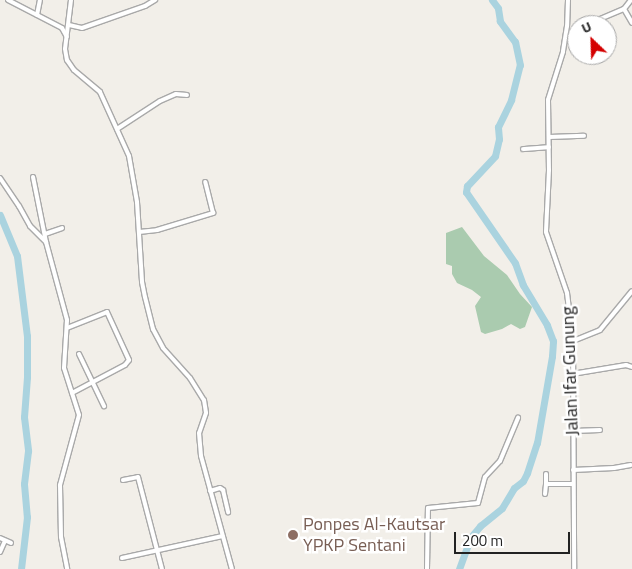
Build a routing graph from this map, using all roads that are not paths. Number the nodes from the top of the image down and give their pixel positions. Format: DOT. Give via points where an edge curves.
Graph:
graph roads {
  1 [pos="8,0"];
  2 [pos="40,0"];
  3 [pos="72,0"];
  4 [pos="156,0"];
  5 [pos="568,0"];
  6 [pos="631,0"];
  7 [pos="624,9"];
  8 [pos="37,15"];
  9 [pos="568,15"];
  10 [pos="610,15"];
  11 [pos="632,23"];
  12 [pos="69,26"];
  13 [pos="62,28"];
  14 [pos="567,31"];
  15 [pos="67,38"];
  16 [pos="187,94"];
  17 [pos="117,129"];
  18 [pos="584,136"];
  19 [pos="549,137"];
  20 [pos="549,147"];
  21 [pos="523,149"];
  22 [pos="33,177"];
  23 [pos="0,178"];
  24 [pos="205,182"];
  25 [pos="62,228"];
  26 [pos="138,232"];
  27 [pos="45,234"];
  28 [pos="46,242"];
  29 [pos="632,291"];
  30 [pos="114,310"];
  31 [pos="107,312"];
  32 [pos="67,328"];
  33 [pos="572,341"];
  34 [pos="79,354"];
  35 [pos="632,367"];
  36 [pos="572,374"];
  37 [pos="93,382"];
  38 [pos="72,393"];
  39 [pos="104,406"];
  40 [pos="518,418"];
  41 [pos="600,430"];
  42 [pos="573,431"];
  43 [pos="631,465"];
  44 [pos="573,470"];
  45 [pos="546,474"];
  46 [pos="123,480"];
  47 [pos="546,484"];
  48 [pos="573,484"];
  49 [pos="210,492"];
  50 [pos="545,494"];
  51 [pos="228,512"];
  52 [pos="222,536"];
  53 [pos="0,538"];
  54 [pos="5,541"];
  55 [pos="11,543"];
  56 [pos="0,552"];
  57 [pos="157,552"];
  58 [pos="122,558"];
  59 [pos="67,569"];
  60 [pos="162,569"];
  61 [pos="232,569"];
  62 [pos="427,569"];
  63 [pos="574,569"];
  1 -- 8 [label="street"];
  2 -- 8 [label="street"];
  3 -- 12 [label="street"];
  4 -- 12 [label="street" via="82,28"];
  5 -- 9 [label="street, Jalan Ifar Gunung"];
  6 -- 7 [label="street"];
  7 -- 10 [label="street"];
  7 -- 11 [label="street"];
  8 -- 13 [label="street"];
  12 -- 13 [label="street"];
  12 -- 15 [label="street"];
  13 -- 15 [label="street"];
  14 -- 19 [label="street, Jalan Ifar Gunung" via="548,100"];
  15 -- 17 [label="street" via="69,64 100,92"];
  16 -- 17 [label="street" via="160,100"];
  17 -- 26 [label="street" via="131,163"];
  18 -- 19 [label="street"];
  19 -- 20 [label="street, Jalan Ifar Gunung"];
  20 -- 21 [label="street"];
  20 -- 33 [label="street, Jalan Ifar Gunung" via="547,237 567,293"];
  22 -- 27 [label="street"];
  23 -- 28 [label="street" via="30,226"];
  24 -- 26 [label="street" via="213,213 157,230"];
  25 -- 27 [label="street"];
  26 -- 49 [label="street" via="142,282 154,329 163,348 190,378 204,400 206,413 199,439"];
  27 -- 28 [label="street"];
  28 -- 32 [label="street"];
  29 -- 33 [label="street" via="600,330"];
  30 -- 31 [label="street"];
  31 -- 32 [label="street"];
  31 -- 37 [label="street" via="129,360"];
  32 -- 38 [label="street" via="64,362"];
  33 -- 36 [label="street, Jalan Ifar Gunung"];
  34 -- 37 [label="street"];
  35 -- 36 [label="street" via="626,365"];
  36 -- 42 [label="street, Jalan Ifar Gunung"];
  37 -- 38 [label="street"];
  37 -- 39 [label="street"];
  38 -- 59 [label="street" via="79,419 60,485 61,537"];
  40 -- 62 [label="street" via="500,460 486,477 478,503 428,508"];
  41 -- 42 [label="street"];
  42 -- 44 [label="street, Jalan Ifar Gunung"];
  43 -- 44 [label="street"];
  44 -- 48 [label="street, Jalan Ifar Gunung"];
  45 -- 47 [label="street"];
  46 -- 57 [label="street" via="138,477"];
  47 -- 48 [label="street"];
  47 -- 50 [label="street"];
  48 -- 63 [label="street, Jalan Ifar Gunung"];
  49 -- 51 [label="street" via="223,490"];
  49 -- 52 [label="street"];
  52 -- 57 [label="street"];
  52 -- 61 [label="street"];
  53 -- 54 [label="street"];
  54 -- 55 [label="street"];
  54 -- 56 [label="street"];
  57 -- 58 [label="street"];
  57 -- 60 [label="street"];
}
